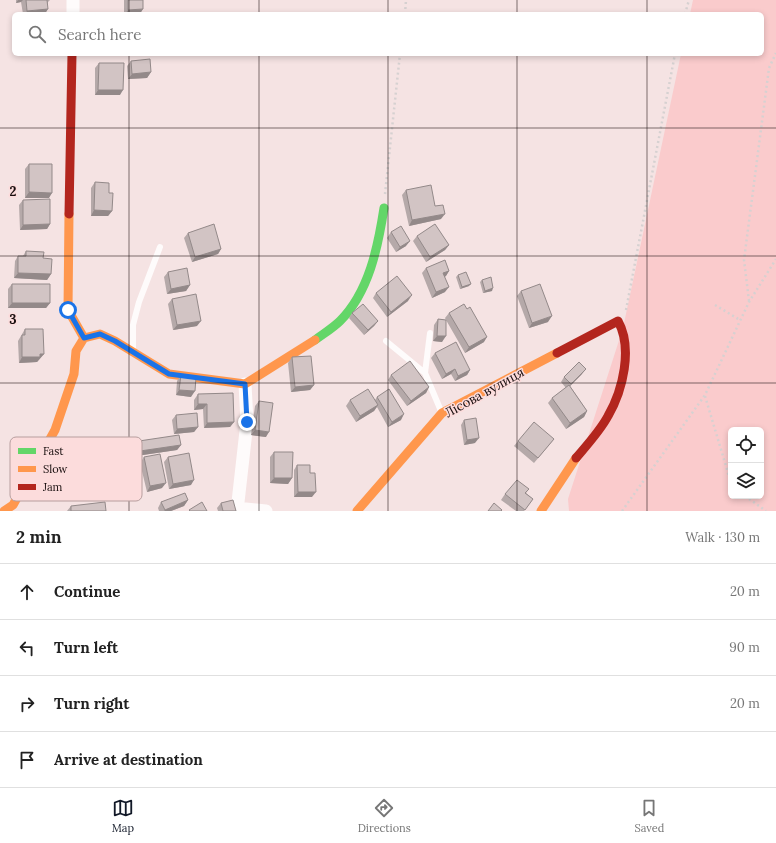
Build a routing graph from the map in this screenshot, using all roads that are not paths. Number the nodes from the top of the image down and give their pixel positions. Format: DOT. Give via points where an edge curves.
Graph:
graph roads {
  1 [pos="73,0"];
  2 [pos="73,12"];
  3 [pos="72,56"];
  4 [pos="384,208"];
  5 [pos="160,247"];
  6 [pos="430,333"];
  7 [pos="84,338"];
  8 [pos="386,341"];
  9 [pos="133,352"];
  10 [pos="424,373"];
  11 [pos="245,384"];
  12 [pos="442,413"];
  13 [pos="51,437"];
  14 [pos="15,501"];
  15 [pos="236,510"];
  16 [pos="4,511"];
  17 [pos="266,511"];
  18 [pos="357,511"];
  19 [pos="541,511"];
  1 -- 2 [label="street"];
  3 -- 7 [label="street" via="68,310"];
  4 -- 11 [label="street" via="378,244 361,292 340,321 306,347"];
  5 -- 9 [label="lane" via="133,325"];
  6 -- 10 [label="lane"];
  7 -- 9 [label="street" via="100,334"];
  7 -- 13 [label="street" via="76,351 74,374"];
  8 -- 10 [label="lane"];
  9 -- 11 [label="street" via="169,374"];
  10 -- 12 [label="lane"];
  11 -- 15 [label="street" via="247,422"];
  12 -- 18 [label="street, Лісова вулиця"];
  12 -- 19 [label="street, Лісова вулиця" via="620,324 626,336 623,371 613,407"];
  14 -- 16 [label="street"];
  15 -- 17 [label="street"];
}
